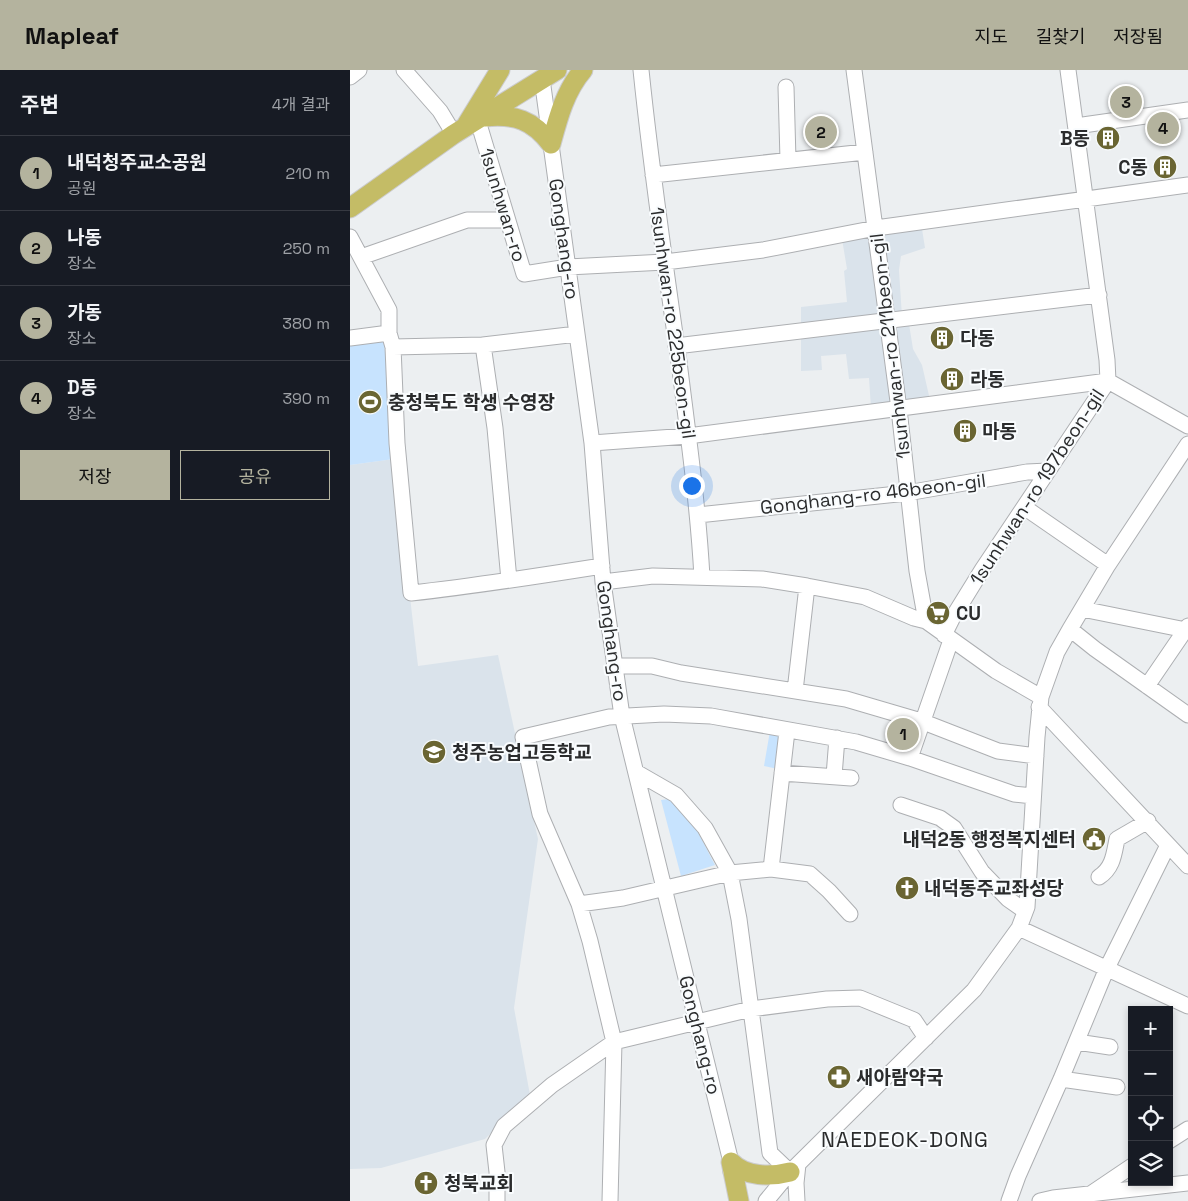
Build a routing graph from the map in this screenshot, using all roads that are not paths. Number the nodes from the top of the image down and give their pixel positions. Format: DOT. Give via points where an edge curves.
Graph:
graph roads {
  1 [pos="359,70"];
  2 [pos="404,70"];
  3 [pos="500,70"];
  4 [pos="583,70"];
  5 [pos="641,70"];
  6 [pos="854,70"];
  7 [pos="1068,70"];
  8 [pos="546,73"];
  9 [pos="350,76"];
  10 [pos="786,87"];
  11 [pos="1188,110"];
  12 [pos="469,125"];
  13 [pos="1076,126"];
  14 [pos="551,144"];
  15 [pos="865,152"];
  16 [pos="788,160"];
  17 [pos="653,175"];
  18 [pos="1188,185"];
  19 [pos="1085,199"];
  20 [pos="350,208"];
  21 [pos="507,220"];
  22 [pos="876,228"];
  23 [pos="350,237"];
  24 [pos="361,257"];
  25 [pos="665,262"];
  26 [pos="568,267"];
  27 [pos="1099,295"];
  28 [pos="888,321"];
  29 [pos="577,334"];
  30 [pos="350,338"];
  31 [pos="391,340"];
  32 [pos="483,345"];
  33 [pos="676,346"];
  34 [pos="1108,381"];
  35 [pos="899,409"];
  36 [pos="1188,426"];
  37 [pos="688,436"];
  38 [pos="592,443"];
  39 [pos="1188,444"];
  40 [pos="1048,471"];
  41 [pos="907,493"];
  42 [pos="1024,507"];
  43 [pos="698,515"];
  44 [pos="1108,565"];
  45 [pos="602,566"];
  46 [pos="702,577"];
  47 [pos="510,580"];
  48 [pos="603,582"];
  49 [pos="807,586"];
  50 [pos="1082,610"];
  51 [pos="926,621"];
  52 [pos="1187,628"];
  53 [pos="1070,629"];
  54 [pos="948,637"];
  55 [pos="614,666"];
  56 [pos="1147,686"];
  57 [pos="795,691"];
  58 [pos="1040,702"];
  59 [pos="1188,715"];
  60 [pos="622,716"];
  61 [pos="921,721"];
  62 [pos="787,731"];
  63 [pos="837,738"];
  64 [pos="1036,756"];
  65 [pos="910,758"];
  66 [pos="636,772"];
  67 [pos="782,774"];
  68 [pos="834,776"];
  69 [pos="851,778"];
  70 [pos="1033,796"];
  71 [pos="901,805"];
  72 [pos="1148,821"];
  73 [pos="1168,845"];
  74 [pos="1188,866"];
  75 [pos="771,869"];
  76 [pos="730,873"];
  77 [pos="1099,877"];
  78 [pos="665,889"];
  79 [pos="579,904"];
  80 [pos="1025,911"];
  81 [pos="850,914"];
  82 [pos="1019,928"];
  83 [pos="1107,968"];
  84 [pos="1188,1006"];
  85 [pos="751,1009"];
  86 [pos="696,1023"];
  87 [pos="926,1038"];
  88 [pos="614,1042"];
  89 [pos="1076,1042"];
  90 [pos="1110,1047"];
  91 [pos="1062,1079"];
  92 [pos="1117,1087"];
  93 [pos="1188,1129"];
  94 [pos="1173,1138"];
  95 [pos="731,1162"];
  96 [pos="794,1168"];
  97 [pos="1128,1169"];
  98 [pos="1188,1182"];
  99 [pos="1090,1194"];
  100 [pos="498,1201"];
  101 [pos="610,1201"];
  102 [pos="731,1201"];
  103 [pos="739,1201"];
  104 [pos="766,1201"];
  105 [pos="797,1201"];
  106 [pos="1009,1201"];
  107 [pos="1040,1201"];
  1 -- 9 [label="street"];
  2 -- 12 [label="street, 1sunhwan-ro" via="440,111"];
  3 -- 12 [label="main road"];
  4 -- 14 [label="main road" via="563,104"];
  5 -- 17 [label="street, 1sunhwan-ro 225beon-gil"];
  6 -- 15 [label="street, 1sunhwan-ro 211beon-gil"];
  7 -- 13 [label="street, 1sunhwan-ro 197beon-gil"];
  8 -- 12 [label="main road, 1sunhwan-ro"];
  8 -- 14 [label="street, Gonghang-ro"];
  10 -- 16 [label="street"];
  11 -- 13 [label="street"];
  12 -- 14 [label="main road" via="514,117 535,127"];
  12 -- 20 [label="main road, 1sunhwan-ro"];
  12 -- 21 [label="street, 1sunhwan-ro"];
  13 -- 19 [label="street, 1sunhwan-ro 197beon-gil"];
  14 -- 26 [label="street, Gonghang-ro"];
  15 -- 16 [label="street"];
  15 -- 22 [label="street, 1sunhwan-ro 211beon-gil"];
  16 -- 17 [label="street"];
  17 -- 25 [label="street, 1sunhwan-ro 225beon-gil"];
  18 -- 19 [label="street"];
  19 -- 22 [label="street"];
  19 -- 27 [label="street, 1sunhwan-ro 197beon-gil"];
  21 -- 24 [label="street" via="467,220"];
  21 -- 26 [label="street, 1sunhwan-ro" via="524,274"];
  22 -- 25 [label="street" via="763,250"];
  22 -- 28 [label="street, 1sunhwan-ro 211beon-gil"];
  23 -- 24 [label="street"];
  24 -- 31 [label="street" via="389,310"];
  25 -- 26 [label="street"];
  25 -- 33 [label="street, 1sunhwan-ro 225beon-gil"];
  26 -- 29 [label="street, Gonghang-ro"];
  27 -- 28 [label="street"];
  27 -- 34 [label="street, 1sunhwan-ro 197beon-gil"];
  28 -- 33 [label="street"];
  28 -- 35 [label="street, 1sunhwan-ro 211beon-gil"];
  29 -- 32 [label="street"];
  29 -- 38 [label="street, Gonghang-ro"];
  30 -- 31 [label="street"];
  31 -- 32 [label="street"];
  31 -- 47 [label="street" via="411,593"];
  32 -- 47 [label="street"];
  33 -- 37 [label="street, 1sunhwan-ro 225beon-gil"];
  34 -- 35 [label="street"];
  34 -- 36 [label="street"];
  34 -- 40 [label="street, 1sunhwan-ro 197beon-gil"];
  35 -- 37 [label="street"];
  35 -- 41 [label="street, 1sunhwan-ro 211beon-gil"];
  37 -- 38 [label="street"];
  37 -- 43 [label="street, 1sunhwan-ro 225beon-gil"];
  38 -- 45 [label="street, Gonghang-ro"];
  39 -- 44 [label="street"];
  40 -- 41 [label="street, Gonghang-ro 46beon-gil"];
  40 -- 42 [label="street, 1sunhwan-ro 197beon-gil"];
  41 -- 43 [label="street, Gonghang-ro 46beon-gil"];
  41 -- 51 [label="street, 1sunhwan-ro 211beon-gil"];
  42 -- 44 [label="street"];
  42 -- 54 [label="street, 1sunhwan-ro 197beon-gil" via="953,616"];
  43 -- 46 [label="street, 1sunhwan-ro 225beon-gil"];
  44 -- 50 [label="street"];
  45 -- 47 [label="street"];
  45 -- 48 [label="street, Gonghang-ro"];
  46 -- 48 [label="street" via="654,576"];
  46 -- 49 [label="street" via="762,579"];
  48 -- 55 [label="street, Gonghang-ro"];
  49 -- 51 [label="street" via="865,597"];
  49 -- 57 [label="street"];
  50 -- 52 [label="street"];
  50 -- 53 [label="street"];
  51 -- 54 [label="street"];
  52 -- 56 [label="street"];
  53 -- 56 [label="street"];
  53 -- 58 [label="street" via="1057,652"];
  54 -- 58 [label="street"];
  54 -- 61 [label="street, 1sunhwan-ro 197beon-gil"];
  55 -- 57 [label="street" via="652,666"];
  55 -- 60 [label="street, Gonghang-ro"];
  56 -- 59 [label="street"];
  57 -- 61 [label="street" via="846,699"];
  58 -- 64 [label="street"];
  58 -- 72 [label="street"];
  60 -- 62 [label="street" via="711,716"];
  60 -- 66 [label="street, Gonghang-ro"];
  60 -- 79 [label="street" via="523,738 540,814"];
  61 -- 64 [label="street" via="998,751"];
  61 -- 65 [label="street, 1sunhwan-ro 197beon-gil"];
  62 -- 63 [label="street"];
  62 -- 67 [label="street"];
  63 -- 65 [label="street"];
  63 -- 68 [label="street"];
  64 -- 70 [label="street"];
  65 -- 70 [label="street" via="1014,794"];
  66 -- 76 [label="street" via="676,795 705,828"];
  66 -- 78 [label="street, Gonghang-ro"];
  67 -- 68 [label="street"];
  67 -- 75 [label="street"];
  68 -- 69 [label="street"];
  70 -- 80 [label="street"];
  71 -- 80 [label="street" via="940,818 954,828 982,872 1008,899"];
  72 -- 73 [label="street"];
  72 -- 77 [label="street" via="1117,839 1113,861"];
  73 -- 74 [label="street"];
  73 -- 83 [label="street"];
  75 -- 76 [label="street"];
  75 -- 81 [label="street" via="810,874"];
  76 -- 78 [label="street"];
  76 -- 85 [label="street"];
  78 -- 79 [label="street"];
  78 -- 86 [label="street, Gonghang-ro"];
  79 -- 88 [label="street"];
  80 -- 82 [label="street"];
  82 -- 83 [label="street"];
  82 -- 87 [label="street" via="974,990"];
  83 -- 84 [label="street"];
  83 -- 89 [label="street"];
  85 -- 86 [label="street"];
  85 -- 87 [label="street" via="860,998 914,1020"];
  85 -- 96 [label="street" via="770,1153"];
  86 -- 88 [label="street"];
  86 -- 95 [label="street, Gonghang-ro"];
  87 -- 96 [label="street"];
  88 -- 100 [label="street" via="552,1085 504,1126 494,1145"];
  88 -- 101 [label="street"];
  89 -- 90 [label="street"];
  89 -- 91 [label="street"];
  91 -- 92 [label="street"];
  91 -- 106 [label="street"];
  93 -- 94 [label="street"];
  95 -- 96 [label="main road" via="750,1173 766,1174"];
  95 -- 102 [label="street"];
  95 -- 103 [label="main road, Gonghang-ro"];
  96 -- 104 [label="street"];
  96 -- 105 [label="street"];
  97 -- 99 [label="street"];
  98 -- 99 [label="street"];
  99 -- 107 [label="street"];
}
